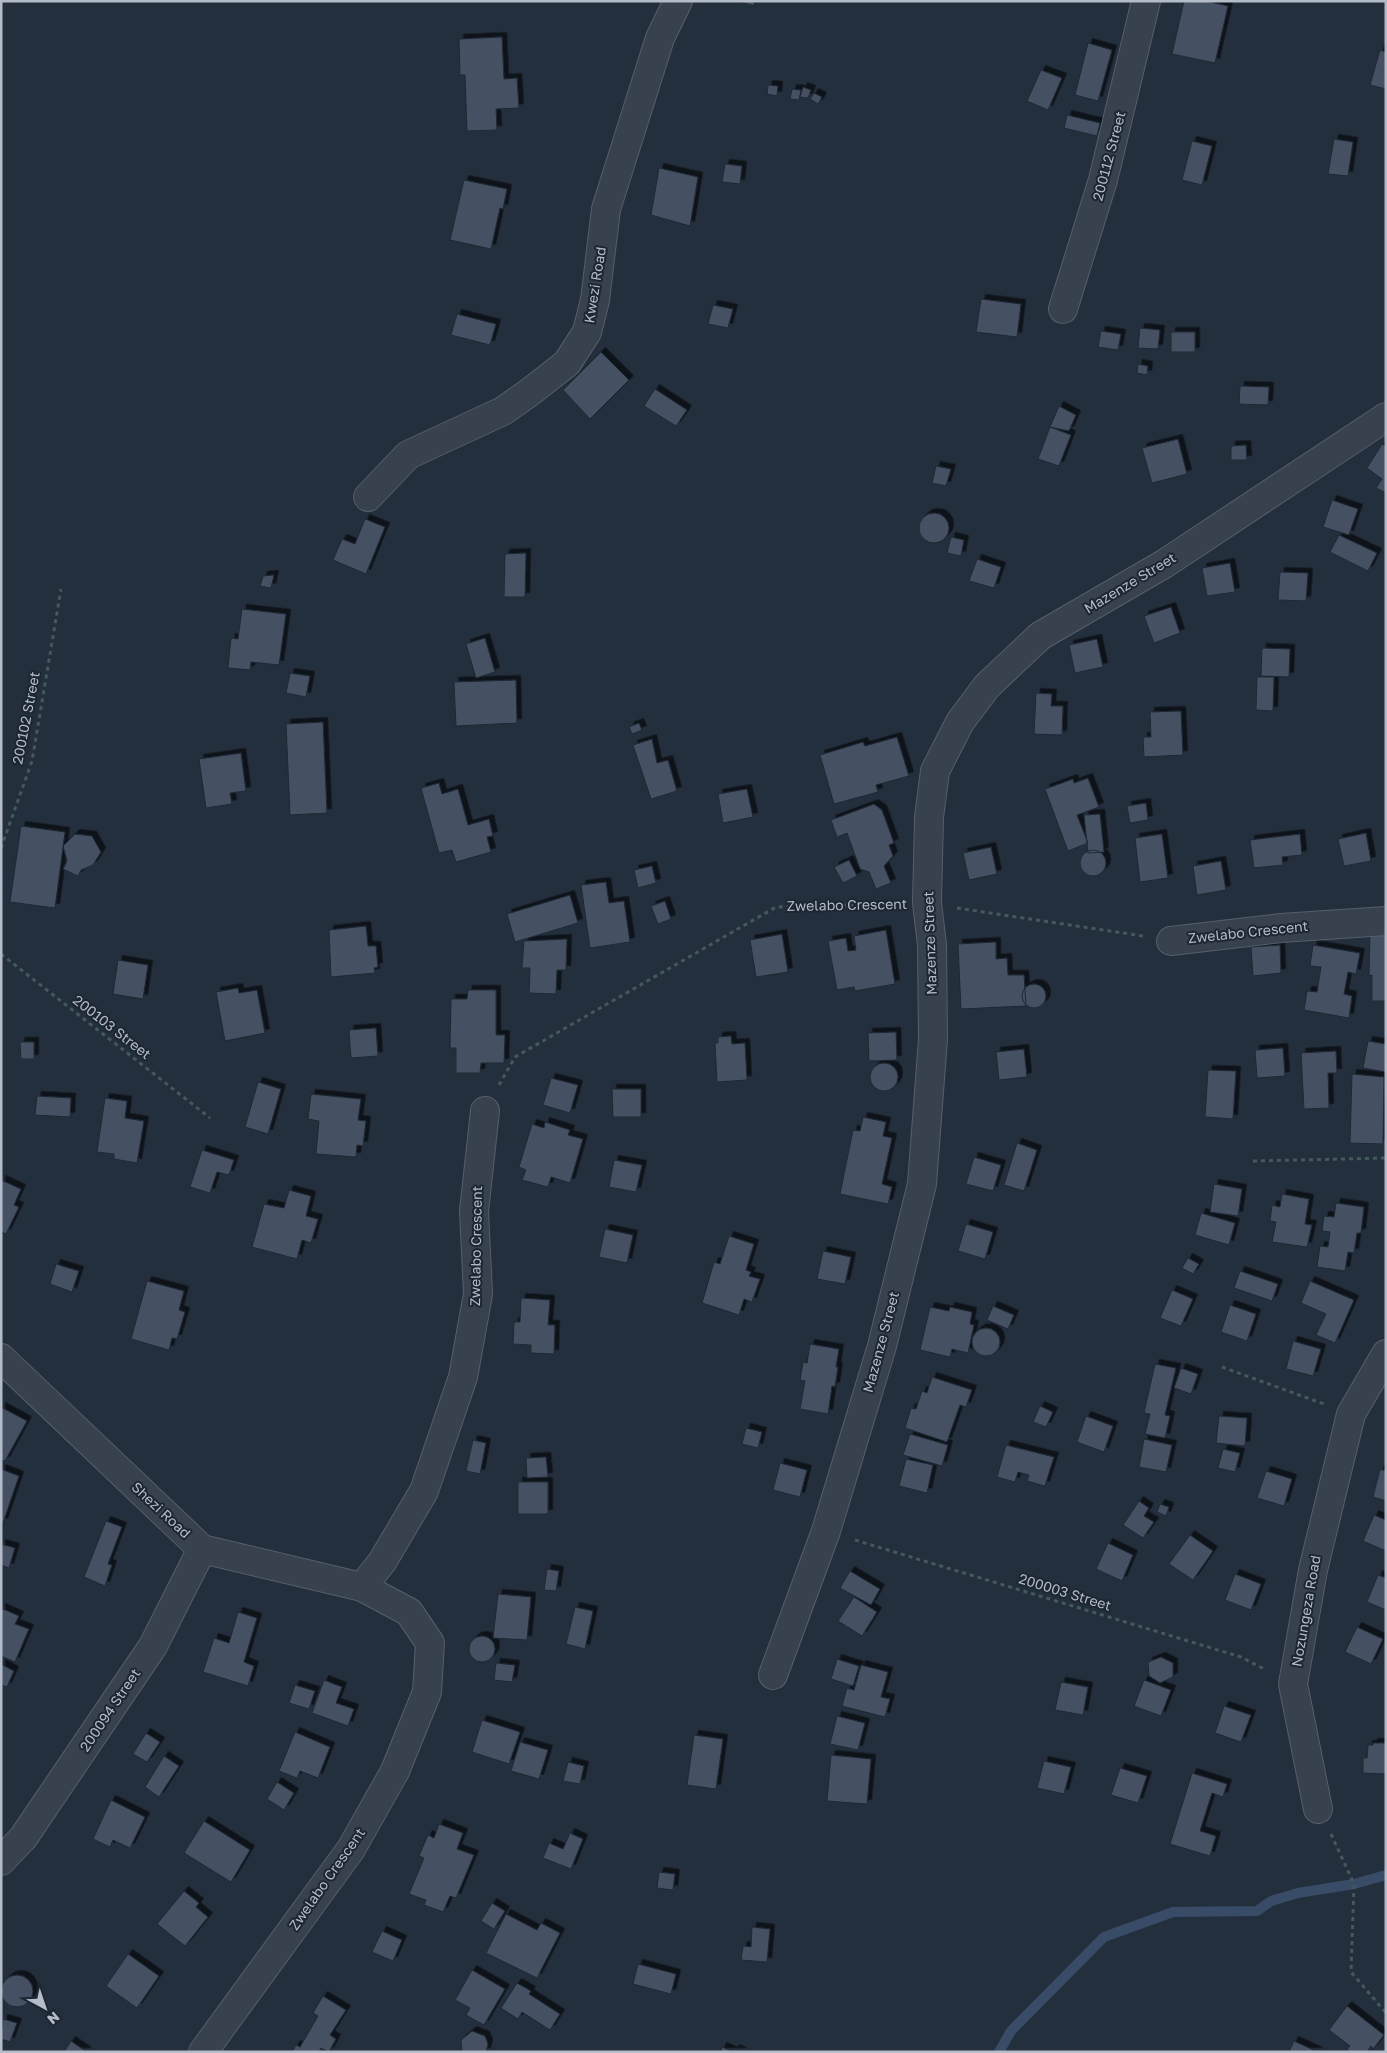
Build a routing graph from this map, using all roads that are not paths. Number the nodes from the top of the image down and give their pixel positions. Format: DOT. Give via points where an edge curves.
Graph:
graph roads {
  1 [pos="678,1"];
  2 [pos="1146,1"];
  3 [pos="1063,309"];
  4 [pos="1386,417"];
  5 [pos="368,497"];
  6 [pos="1386,921"];
  7 [pos="1171,941"];
  8 [pos="485,1111"];
  9 [pos="1386,1354"];
  10 [pos="1,1358"];
  11 [pos="202,1549"];
  12 [pos="362,1587"];
  13 [pos="773,1675"];
  14 [pos="1318,1809"];
  15 [pos="1,1861"];
  16 [pos="203,2052"];
  1 -- 5 [label="street, Kwezi Road" via="660,38 606,209 595,300 587,332 567,363 537,386 503,411 408,455"];
  2 -- 3 [label="street, 200112 Street" via="1103,180"];
  4 -- 13 [label="street, Mazenze Street" via="1164,564 1040,636 987,686 960,722 935,771 929,816 927,903 932,945 933,1039 922,1184 882,1346 826,1531"];
  6 -- 7 [label="street, Zwelabo Crescent" via="1281,928"];
  8 -- 12 [label="street, Zwelabo Crescent" via="474,1211 478,1294 463,1377 424,1491 382,1562"];
  9 -- 14 [label="street, Nozungeza Road" via="1351,1414 1313,1570 1293,1684"];
  10 -- 11 [label="street, Shezi Road"];
  11 -- 12 [label="street, Shezi Road"];
  11 -- 15 [label="street, 200094 Street" via="153,1646 22,1838"];
  12 -- 16 [label="street, Zwelabo Crescent" via="409,1612 430,1643 427,1692 396,1771 351,1849"];
}
